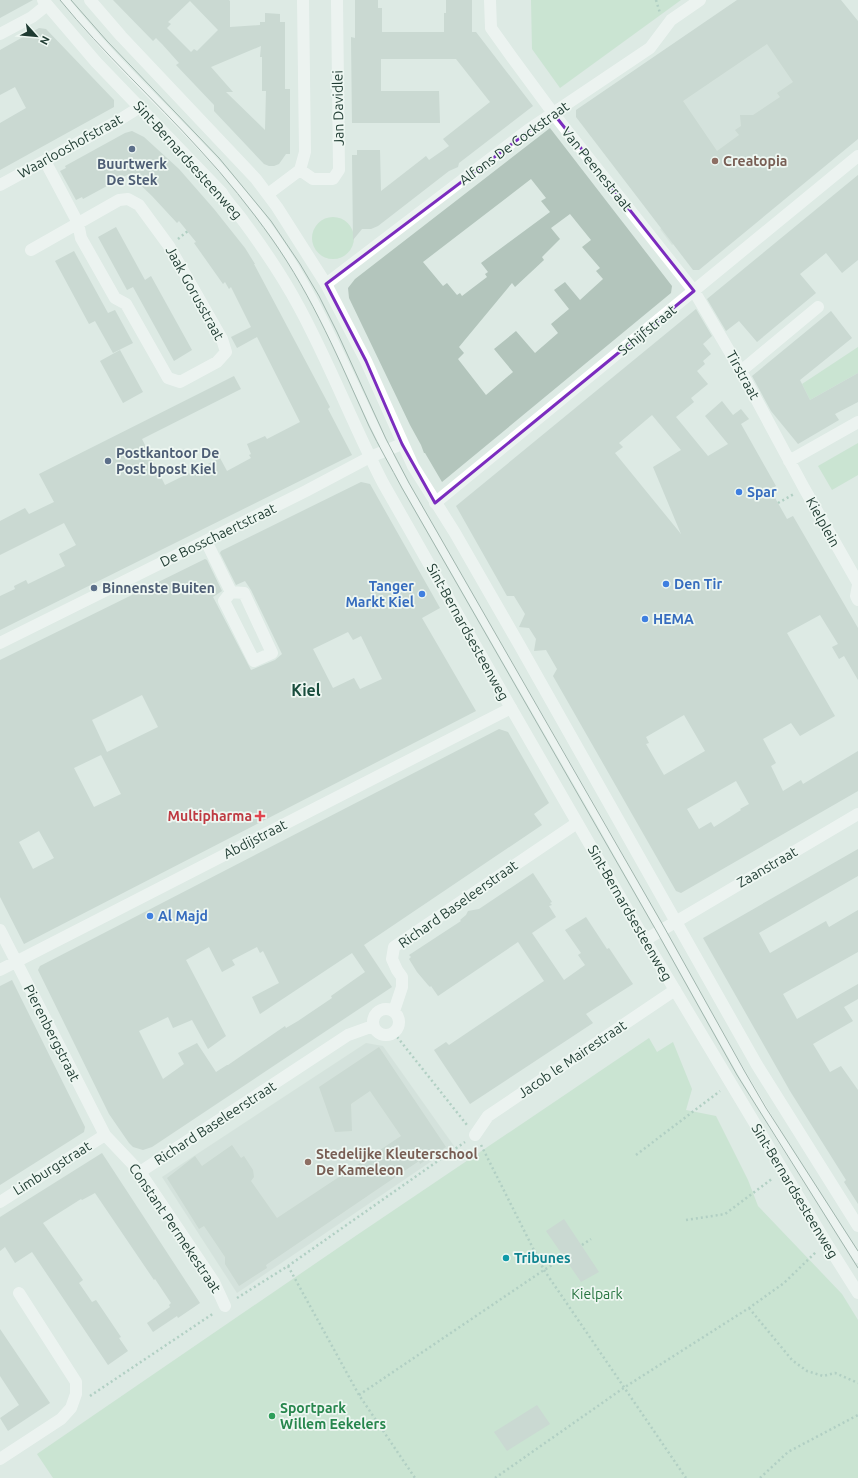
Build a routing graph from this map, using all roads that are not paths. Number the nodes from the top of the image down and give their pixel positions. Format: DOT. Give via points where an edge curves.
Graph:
graph roads {
  1 [pos="65,0"];
  2 [pos="90,0"];
  3 [pos="303,0"];
  4 [pos="337,0"];
  5 [pos="490,0"];
  6 [pos="700,0"];
  7 [pos="45,2"];
  8 [pos="0,34"];
  9 [pos="140,107"];
  10 [pos="553,113"];
  11 [pos="858,156"];
  12 [pos="45,161"];
  13 [pos="300,170"];
  14 [pos="0,185"];
  15 [pos="268,194"];
  16 [pos="78,223"];
  17 [pos="31,250"];
  18 [pos="326,284"];
  19 [pos="694,291"];
  20 [pos="818,307"];
  21 [pos="741,371"];
  22 [pos="858,422"];
  23 [pos="402,444"];
  24 [pos="386,450"];
  25 [pos="370,457"];
  26 [pos="789,461"];
  27 [pos="435,503"];
  28 [pos="206,540"];
  29 [pos="858,584"];
  30 [pos="231,592"];
  31 [pos="858,600"];
  32 [pos="0,643"];
  33 [pos="511,708"];
  34 [pos="858,814"];
  35 [pos="577,823"];
  36 [pos="676,921"];
  37 [pos="0,930"];
  38 [pos="660,930"];
  39 [pos="645,940"];
  40 [pos="16,962"];
  41 [pos="0,970"];
  42 [pos="675,990"];
  43 [pos="394,1011"];
  44 [pos="373,1026"];
  45 [pos="105,1135"];
  46 [pos="475,1135"];
  47 [pos="140,1172"];
  48 [pos="0,1202"];
  49 [pos="858,1226"];
  50 [pos="858,1259"];
  51 [pos="19,1293"];
  52 [pos="858,1293"];
  53 [pos="225,1306"];
  54 [pos="0,1460"];
  1 -- 24 [label="lane" via="216,161 270,228 313,296"];
  2 -- 15 [label="street"];
  3 -- 13 [label="street" via="305,152"];
  4 -- 13 [label="street, Jan Davidlei" via="339,170 333,179 313,179"];
  5 -- 10 [label="street, Van Peenestraat" via="491,28"];
  6 -- 10 [label="street, Alfons De Cockstraat" via="672,20 650,48"];
  7 -- 8 [label="street" via="32,17"];
  7 -- 9 [label="street, Sint-Bernardsesteenweg" via="96,62"];
  9 -- 12 [label="street, Waarlooshofstraat"];
  9 -- 25 [label="street, Sint-Bernardsesteenweg" via="222,193 274,265 314,335"];
  10 -- 18 [label="street, Alfons De Cockstraat"];
  10 -- 19 [label="street, Van Peenestraat"];
  11 -- 19 [label="street, Schijfstraat"];
  12 -- 14 [label="street, Waarlooshofstraat"];
  12 -- 16 [label="street, Jaak Gorusstraat"];
  13 -- 15 [label="street"];
  15 -- 18 [label="street"];
  16 -- 16 [label="street, Jaak Gorusstraat" via="119,200 128,199 139,205 169,246 222,339 226,352 217,362 180,382 168,378 126,304 115,298 81,238"];
  16 -- 17 [label="street, Jaak Gorusstraat"];
  18 -- 23 [label="street" via="366,361"];
  19 -- 21 [label="street, Tirstraat"];
  19 -- 27 [label="street, Schijfstraat"];
  20 -- 21 [label="street"];
  21 -- 26 [label="street, Tirstraat"];
  22 -- 26 [label="street"];
  23 -- 24 [label="street, De Bosschaertstraat"];
  23 -- 27 [label="street"];
  24 -- 25 [label="street, De Bosschaertstraat"];
  24 -- 38 [label="lane"];
  25 -- 28 [label="street, De Bosschaertstraat"];
  25 -- 33 [label="street, Sint-Bernardsesteenweg"];
  26 -- 29 [label="street, Kielplein"];
  27 -- 36 [label="street" via="455,533"];
  28 -- 30 [label="street"];
  28 -- 32 [label="street, De Bosschaertstraat"];
  29 -- 31 [label="street"];
  30 -- 30 [label="street" via="244,593 272,653 254,661 224,601"];
  33 -- 35 [label="street, Sint-Bernardsesteenweg"];
  33 -- 40 [label="street, Abdijstraat"];
  34 -- 36 [label="street, Zaanstraat"];
  35 -- 39 [label="street, Sint-Bernardsesteenweg"];
  35 -- 43 [label="street, Richard Baseleerstraat" via="394,947 392,959 402,977 402,987"];
  36 -- 38 [label="street, Zaanstraat"];
  36 -- 49 [label="street" via="757,1065"];
  37 -- 40 [label="street, Pierenbergstraat"];
  38 -- 39 [label="street, Zaanstraat"];
  38 -- 50 [label="lane" via="781,1139"];
  39 -- 42 [label="street, Sint-Bernardsesteenweg"];
  40 -- 41 [label="street, Abdijstraat"];
  40 -- 45 [label="street, Pierenbergstraat"];
  42 -- 46 [label="street, Jacob le Mairestraat" via="488,1116"];
  42 -- 52 [label="street, Sint-Bernardsesteenweg"];
  43 -- 44 [label="street" via="381,1011 375,1017"];
  43 -- 44 [label="street, Richard Baseleerstraat" via="399,1021 399,1027 394,1033 383,1035"];
  44 -- 47 [label="street, Richard Baseleerstraat" via="348,1035"];
  45 -- 47 [label="street, Constant Permekestraat"];
  45 -- 48 [label="street, Limburgstraat"];
  47 -- 53 [label="street, Constant Permekestraat" via="214,1282"];
  51 -- 54 [label="street" via="76,1382 76,1394 71,1408 61,1419"];
}
